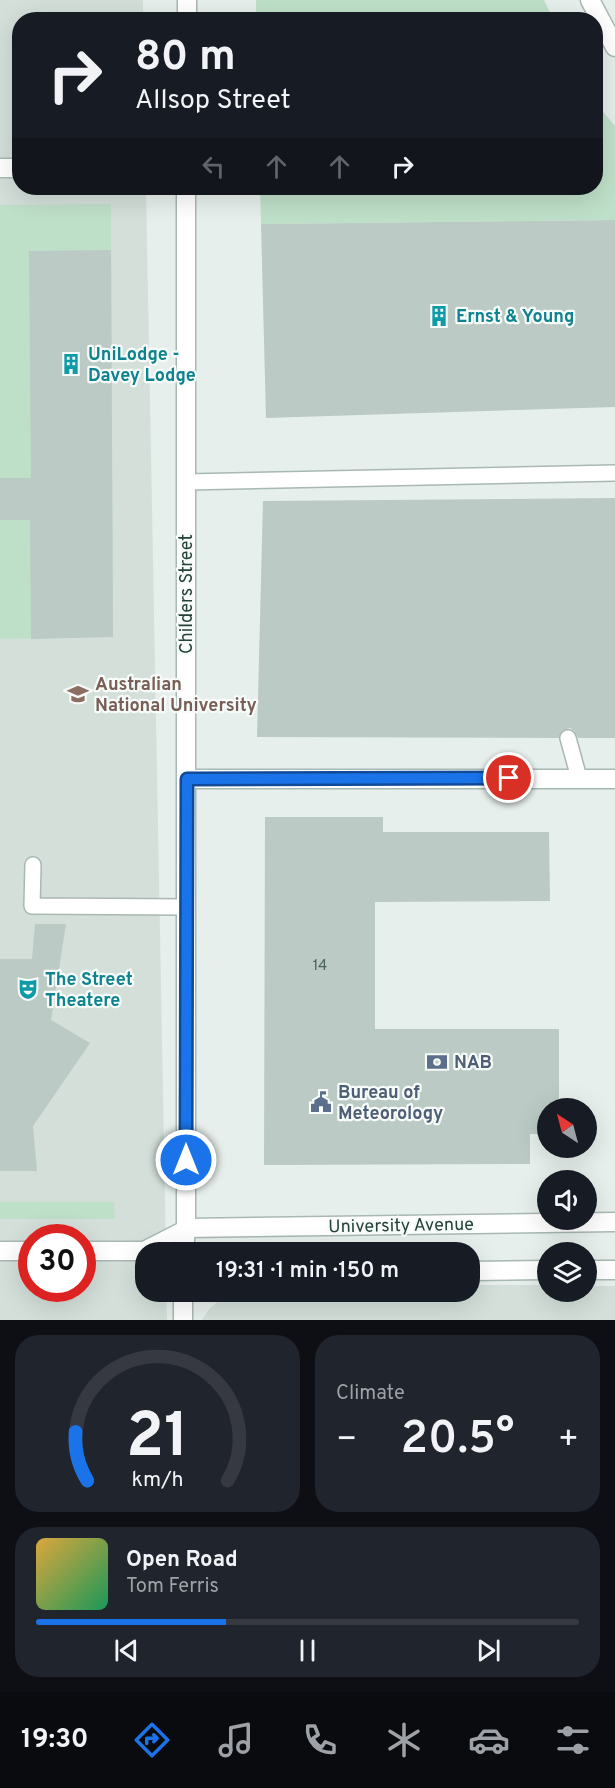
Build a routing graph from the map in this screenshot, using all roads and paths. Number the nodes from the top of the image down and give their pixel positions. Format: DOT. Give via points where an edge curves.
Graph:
graph roads {
  1 [pos="603,24"];
  2 [pos="615,47"];
  3 [pos="186,195"];
  4 [pos="615,473"];
  5 [pos="186,482"];
  6 [pos="568,738"];
  7 [pos="579,778"];
  8 [pos="187,779"];
  9 [pos="615,779"];
  10 [pos="33,865"];
  11 [pos="186,907"];
  12 [pos="615,1222"];
  13 [pos="186,1228"];
  14 [pos="159,1242"];
  15 [pos="185,1242"];
  16 [pos="0,1251"];
  17 [pos="18,1251"];
  18 [pos="96,1251"];
  19 [pos="135,1251"];
  20 [pos="537,1270"];
  21 [pos="597,1270"];
  22 [pos="615,1270"];
  23 [pos="480,1271"];
  24 [pos="183,1302"];
  25 [pos="183,1320"];
  1 -- 2 [label="street"];
  3 -- 5 [label="street, Childers Street"];
  4 -- 5 [label="lane"];
  5 -- 8 [label="street, Childers Street"];
  6 -- 7 [label="lane"];
  7 -- 8 [label="street"];
  7 -- 9 [label="street"];
  8 -- 11 [label="street, Childers Street"];
  10 -- 11 [label="lane" via="32,906"];
  11 -- 13 [label="street, Childers Street"];
  12 -- 13 [label="street, University Avenue"];
  13 -- 14 [label="lane"];
  13 -- 15 [label="street, Childers Street"];
  16 -- 17 [label="street"];
  18 -- 19 [label="street"];
  20 -- 23 [label="street"];
  21 -- 22 [label="street"];
  24 -- 25 [label="street"];
}
